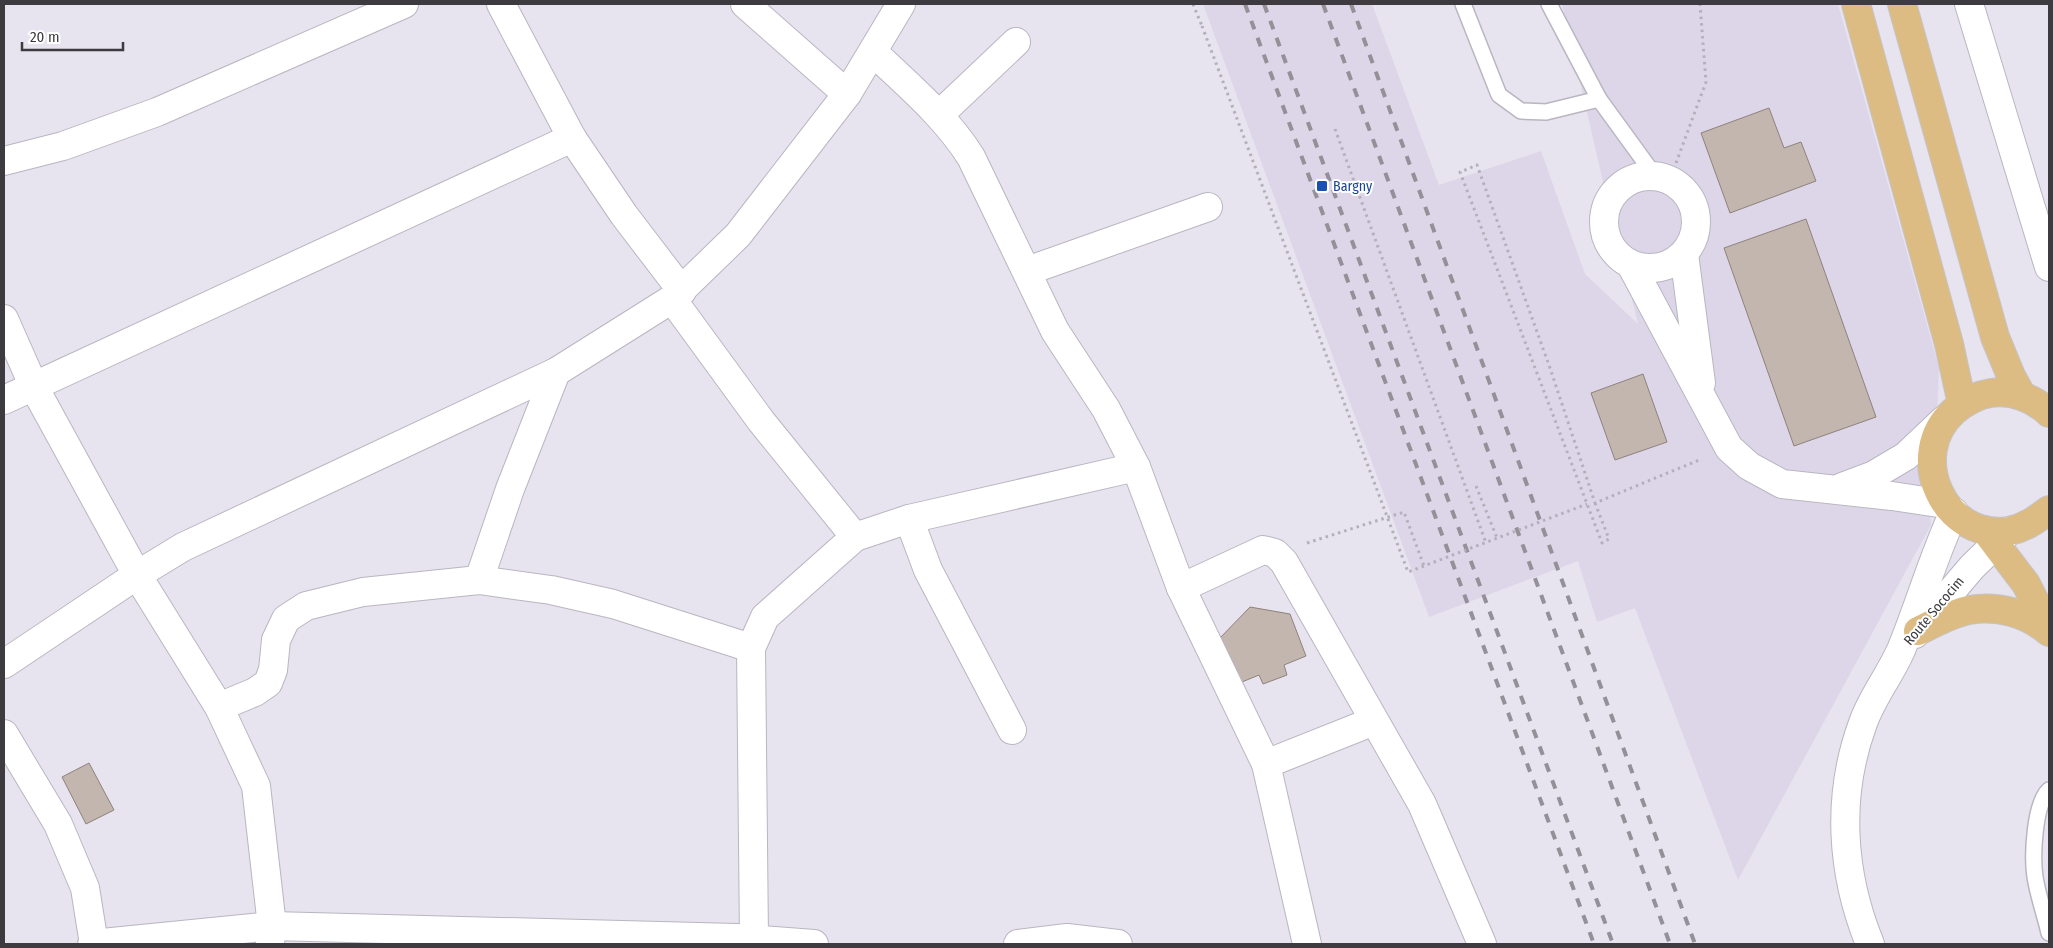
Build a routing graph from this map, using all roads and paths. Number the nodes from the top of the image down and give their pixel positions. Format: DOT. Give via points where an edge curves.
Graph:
graph roads {
  1 [pos="404,4"];
  2 [pos="501,4"];
  3 [pos="745,4"];
  4 [pos="900,4"];
  5 [pos="1193,4"];
  6 [pos="1463,4"];
  7 [pos="1549,4"];
  8 [pos="1700,4"];
  9 [pos="1856,4"];
  10 [pos="1902,4"];
  11 [pos="1969,4"];
  12 [pos="1016,42"];
  13 [pos="873,52"];
  14 [pos="847,94"];
  15 [pos="1599,99"];
  16 [pos="940,114"];
  17 [pos="1335,129"];
  18 [pos="572,138"];
  19 [pos="4,161"];
  20 [pos="1663,178"];
  21 [pos="1208,207"];
  22 [pos="1684,254"];
  23 [pos="1631,265"];
  24 [pos="2049,267"];
  25 [pos="1027,272"];
  26 [pos="677,295"];
  27 [pos="4,319"];
  28 [pos="556,372"];
  29 [pos="34,387"];
  30 [pos="2022,396"];
  31 [pos="1704,399"];
  32 [pos="4,400"];
  33 [pos="1953,412"];
  34 [pos="2049,413"];
  35 [pos="1729,448"];
  36 [pos="1136,467"];
  37 [pos="1476,486"];
  38 [pos="1836,489"];
  39 [pos="1595,503"];
  40 [pos="1587,504"];
  41 [pos="1950,508"];
  42 [pos="2049,510"];
  43 [pos="909,519"];
  44 [pos="1996,535"];
  45 [pos="855,537"];
  46 [pos="1497,538"];
  47 [pos="1486,543"];
  48 [pos="1275,552"];
  49 [pos="1424,566"];
  50 [pos="137,575"];
  51 [pos="479,580"];
  52 [pos="1180,588"];
  53 [pos="2049,631"];
  54 [pos="1909,641"];
  55 [pos="751,648"];
  56 [pos="4,664"];
  57 [pos="219,707"];
  58 [pos="1374,721"];
  59 [pos="1012,730"];
  60 [pos="4,734"];
  61 [pos="1266,764"];
  62 [pos="2049,790"];
  63 [pos="2049,934"];
  64 [pos="271,935"];
  65 [pos="742,941"];
  66 [pos="93,944"];
  67 [pos="814,944"];
  68 [pos="1018,944"];
  69 [pos="1118,944"];
  70 [pos="1307,944"];
  71 [pos="1482,944"];
  72 [pos="1870,944"];
  1 -- 19 [label="street" via="157,112 63,146"];
  2 -- 18 [label="street"];
  3 -- 14 [label="street"];
  4 -- 13 [label="street"];
  5 -- 49 [label="path, bridge" via="1408,572"];
  6 -- 15 [label="lane" via="1499,95 1521,111 1546,112"];
  7 -- 15 [label="lane"];
  8 -- 20 [label="path" via="1706,82"];
  9 -- 33 [label="highway" via="1949,344"];
  10 -- 30 [label="highway" via="1995,337"];
  11 -- 24 [label="street"];
  12 -- 16 [label="street"];
  13 -- 14 [label="street"];
  13 -- 16 [label="street"];
  14 -- 26 [label="street" via="738,235"];
  15 -- 20 [label="lane"];
  16 -- 25 [label="street" via="971,157"];
  17 -- 47 [label="path"];
  18 -- 26 [label="street"];
  18 -- 29 [label="street"];
  20 -- 22 [label="street" via="1682,188 1696,214 1692,242"];
  20 -- 23 [label="street" via="1641,177 1627,182 1615,191 1608,204 1604,217 1610,246"];
  21 -- 25 [label="street"];
  22 -- 23 [label="street" via="1660,268 1645,269"];
  22 -- 31 [label="street"];
  23 -- 31 [label="street"];
  25 -- 36 [label="street" via="1055,331 1106,409"];
  26 -- 28 [label="street"];
  26 -- 45 [label="street" via="761,421"];
  27 -- 29 [label="street"];
  28 -- 50 [label="street" via="183,547"];
  28 -- 51 [label="street" via="510,489"];
  29 -- 32 [label="street"];
  29 -- 50 [label="street"];
  30 -- 33 [label="highway" via="2001,392 1979,395"];
  30 -- 34 [label="highway" via="2041,405"];
  31 -- 35 [label="street"];
  33 -- 38 [label="street" via="1906,456 1874,475"];
  33 -- 41 [label="highway" via="1934,440 1931,461 1934,483"];
  35 -- 38 [label="street" via="1748,466 1782,484"];
  35 -- 39 [label="path"];
  36 -- 43 [label="street"];
  36 -- 52 [label="street"];
  37 -- 46 [label="path"];
  38 -- 41 [label="street"];
  39 -- 40 [label="path" via="1609,539 1602,543"];
  39 -- 40 [label="path" via="1477,165 1460,172"];
  40 -- 46 [label="path, bridge"];
  41 -- 44 [label="highway" via="1963,520"];
  41 -- 54 [label="street, Route Sococim"];
  42 -- 44 [label="highway" via="2032,523"];
  43 -- 45 [label="street"];
  43 -- 59 [label="street" via="928,570"];
  44 -- 53 [label="highway" via="2026,584"];
  44 -- 54 [label="street, Route Sococim"];
  45 -- 55 [label="street" via="765,617"];
  46 -- 47 [label="path, bridge"];
  47 -- 49 [label="path, bridge"];
  48 -- 49 [label="path" via="1404,512"];
  48 -- 52 [label="street" via="1263,550"];
  48 -- 58 [label="street" via="1284,562"];
  50 -- 56 [label="street"];
  50 -- 57 [label="street"];
  51 -- 55 [label="street" via="551,590 612,604"];
  51 -- 57 [label="street" via="363,592 306,606 286,619 276,640 273,670 268,683"];
  52 -- 61 [label="street"];
  53 -- 54 [label="highway" via="2023,615 1994,609 1968,610"];
  54 -- 72 [label="street" via="1863,722 1851,762 1845,801 1844,840 1850,880"];
  55 -- 65 [label="street"];
  57 -- 64 [label="street" via="256,786"];
  58 -- 61 [label="street"];
  58 -- 71 [label="street" via="1422,804"];
  60 -- 66 [label="street" via="58,824 85,888"];
  61 -- 70 [label="street"];
  62 -- 63 [label="lane" via="2036,824 2034,876"];
  64 -- 65 [label="street"];
  64 -- 66 [label="street"];
  65 -- 67 [label="street"];
  68 -- 69 [label="street" via="1067,938"];
}
